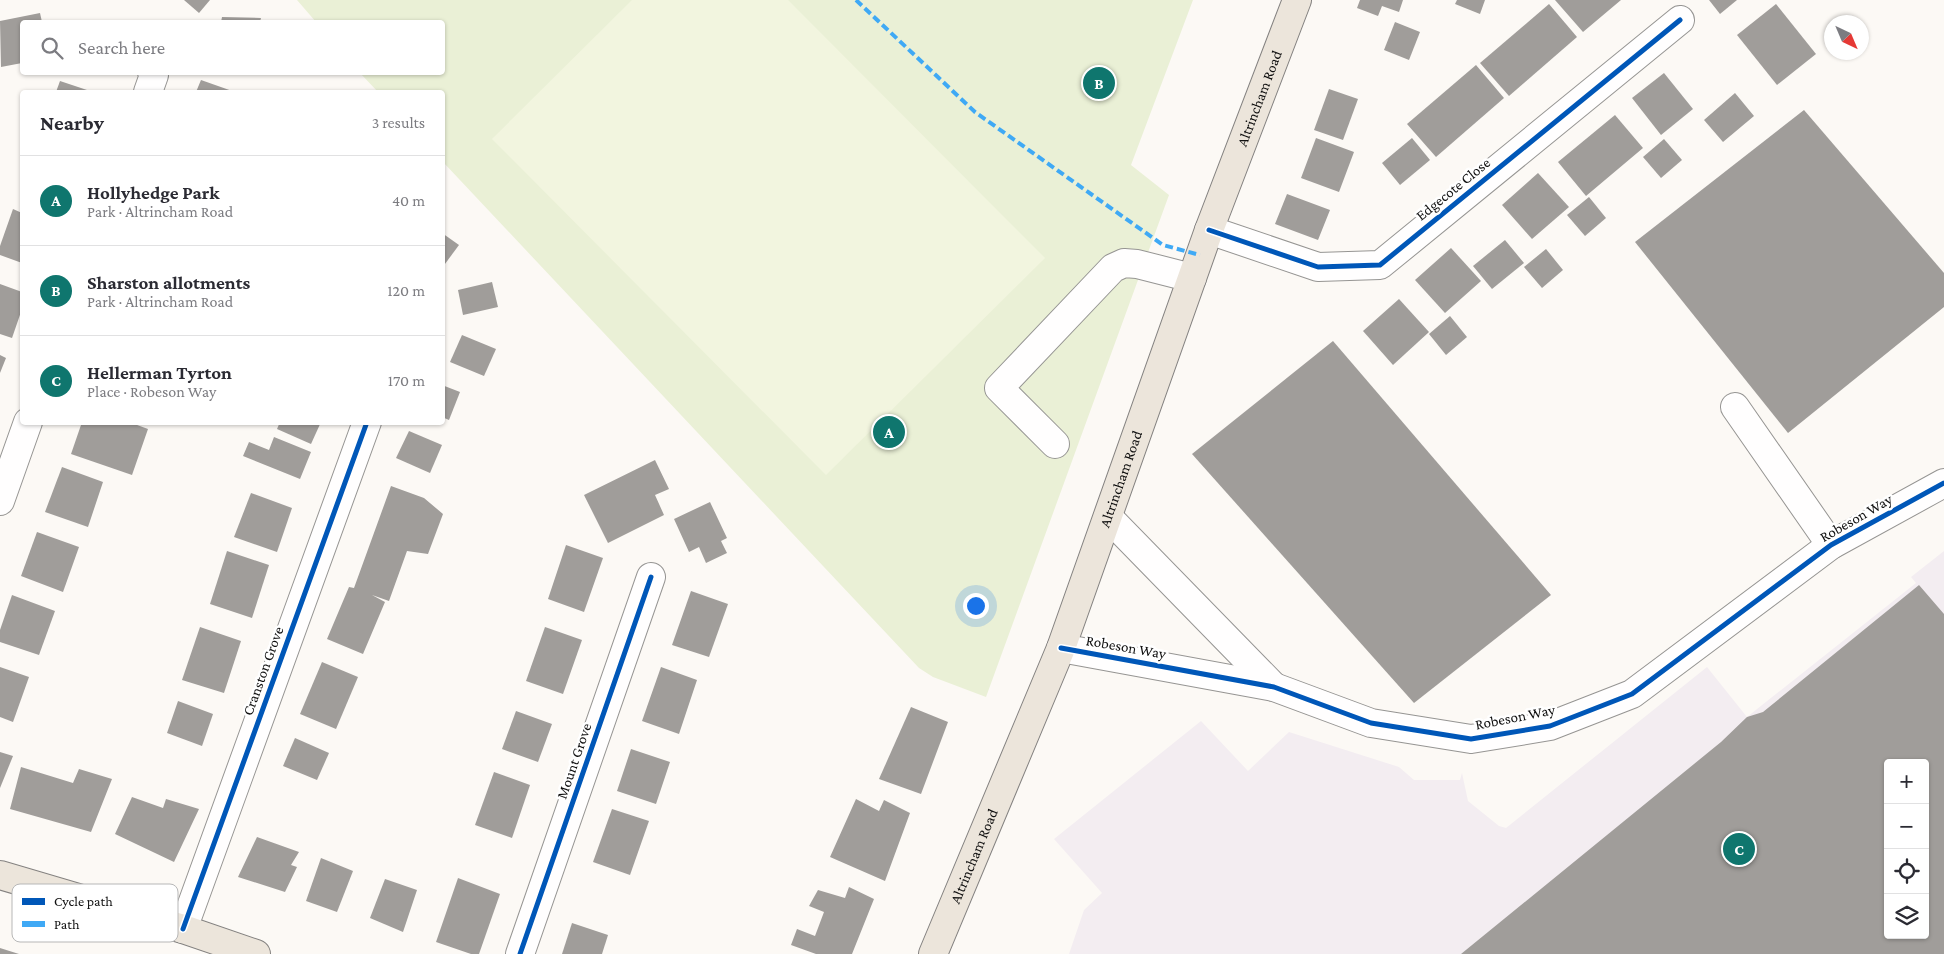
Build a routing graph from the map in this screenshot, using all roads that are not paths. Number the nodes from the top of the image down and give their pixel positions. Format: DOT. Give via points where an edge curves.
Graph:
graph roads {
  1 [pos="1297,0"];
  2 [pos="1680,20"];
  3 [pos="154,75"];
  4 [pos="149,90"];
  5 [pos="1209,230"];
  6 [pos="1192,278"];
  7 [pos="1735,407"];
  8 [pos="27,425"];
  9 [pos="366,425"];
  10 [pos="1055,444"];
  11 [pos="1944,482"];
  12 [pos="0,501"];
  13 [pos="1108,517"];
  14 [pos="1831,545"];
  15 [pos="651,577"];
  16 [pos="1061,648"];
  17 [pos="1274,687"];
  18 [pos="0,875"];
  19 [pos="30,884"];
  20 [pos="178,928"];
  21 [pos="183,929"];
  22 [pos="256,954"];
  23 [pos="520,954"];
  24 [pos="933,954"];
  1 -- 5 [label="main road, Altrincham Road"];
  2 -- 5 [label="street, Edgecote Close" via="1380,266 1318,267"];
  3 -- 4 [label="street"];
  5 -- 6 [label="main road, Altrincham Road"];
  6 -- 10 [label="street" via="1137,264 1124,263 1113,268 999,388"];
  6 -- 13 [label="main road, Altrincham Road"];
  7 -- 14 [label="street, Robeson Way"];
  8 -- 12 [label="street"];
  9 -- 21 [label="street, Cranston Grove"];
  11 -- 14 [label="street, Robeson Way"];
  13 -- 16 [label="main road, Altrincham Road"];
  13 -- 17 [label="street, Robeson Way"];
  14 -- 17 [label="street, Robeson Way" via="1632,694 1550,726 1471,739 1371,723"];
  15 -- 23 [label="street, Mount Grove"];
  16 -- 17 [label="street, Robeson Way"];
  16 -- 24 [label="main road, Altrincham Road"];
  18 -- 19 [label="main road"];
  20 -- 21 [label="main road"];
  21 -- 22 [label="main road"];
}
